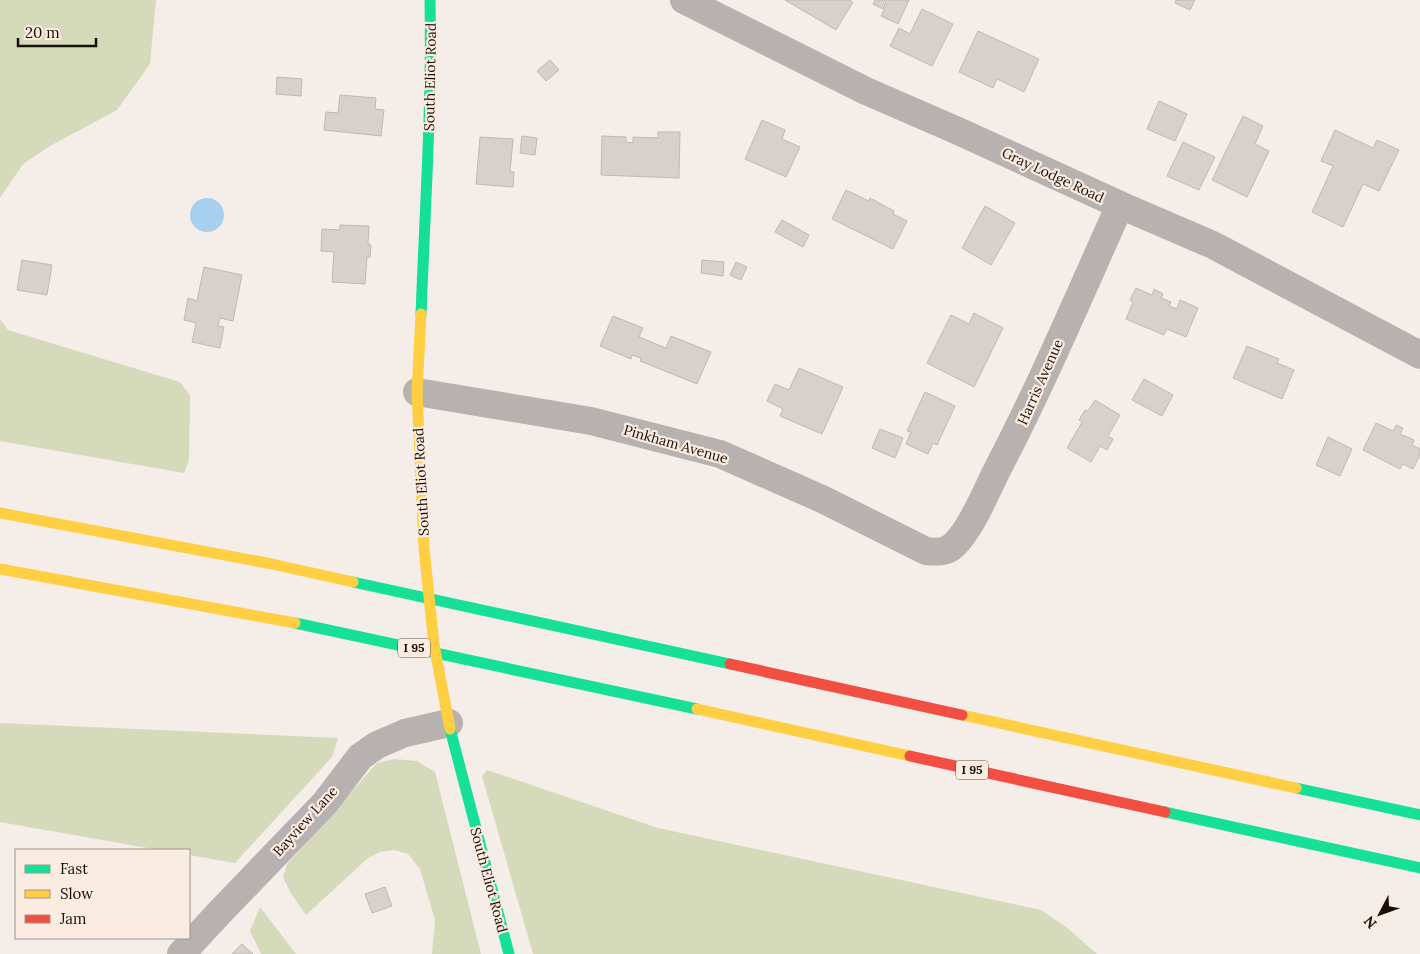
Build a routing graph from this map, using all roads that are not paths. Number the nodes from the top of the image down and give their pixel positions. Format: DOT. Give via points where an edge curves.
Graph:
graph roads {
  1 [pos="430,0"];
  2 [pos="684,0"];
  3 [pos="1120,205"];
  4 [pos="1420,355"];
  5 [pos="417,392"];
  6 [pos="0,512"];
  7 [pos="947,550"];
  8 [pos="0,568"];
  9 [pos="449,723"];
  10 [pos="1420,815"];
  11 [pos="1420,868"];
  12 [pos="181,954"];
  13 [pos="509,954"];
  1 -- 5 [label="main road, South Eliot Road" via="430,120"];
  2 -- 3 [label="street, Gray Lodge Road" via="866,91"];
  3 -- 4 [label="street, Gray Lodge Road" via="1213,245"];
  3 -- 7 [label="street, Harris Avenue" via="1018,430 969,525"];
  5 -- 7 [label="street, Pinkham Avenue" via="591,421 720,454 926,551"];
  5 -- 9 [label="main road, South Eliot Road" via="424,548 434,646"];
  6 -- 10 [label="main road" via="281,566"];
  8 -- 11 [label="main road, I 95" via="261,616 567,680"];
  9 -- 12 [label="street, Bayview Lane" via="405,733 360,756 325,803"];
  9 -- 13 [label="main road, South Eliot Road"];
}
